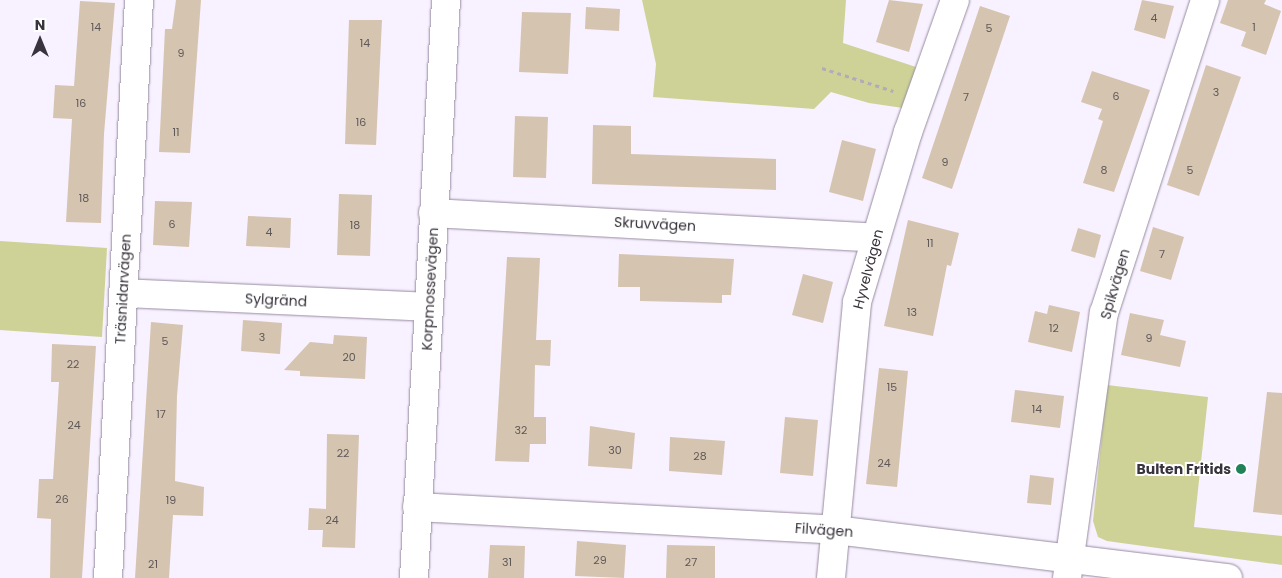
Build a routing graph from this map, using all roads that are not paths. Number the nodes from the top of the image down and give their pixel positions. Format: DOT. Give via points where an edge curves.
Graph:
graph roads {
  1 [pos="140,0"];
  2 [pos="446,0"];
  3 [pos="955,0"];
  4 [pos="1206,0"];
  5 [pos="434,213"];
  6 [pos="876,238"];
  7 [pos="123,293"];
  8 [pos="429,308"];
  9 [pos="417,507"];
  10 [pos="836,530"];
  11 [pos="1068,568"];
  12 [pos="108,578"];
  13 [pos="414,578"];
  14 [pos="831,578"];
  15 [pos="1228,578"];
  1 -- 7 [label="street, Träsnidarvägen"];
  2 -- 5 [label="street, Korpmossevägen"];
  3 -- 6 [label="street, Hyvelvägen" via="919,99"];
  4 -- 11 [label="street, Spikvägen" via="1104,313"];
  5 -- 6 [label="street, Skruvvägen"];
  5 -- 8 [label="street, Korpmossevägen"];
  6 -- 10 [label="street, Hyvelvägen" via="857,302"];
  7 -- 8 [label="street, Sylgränd"];
  7 -- 12 [label="street, Träsnidarvägen"];
  8 -- 9 [label="street, Korpmossevägen"];
  9 -- 10 [label="street, Filvägen"];
  9 -- 13 [label="street, Korpmossevägen"];
  10 -- 11 [label="street, Filvägen"];
  10 -- 14 [label="street, Hyvelvägen"];
  11 -- 15 [label="street, Filvägen"];
}
